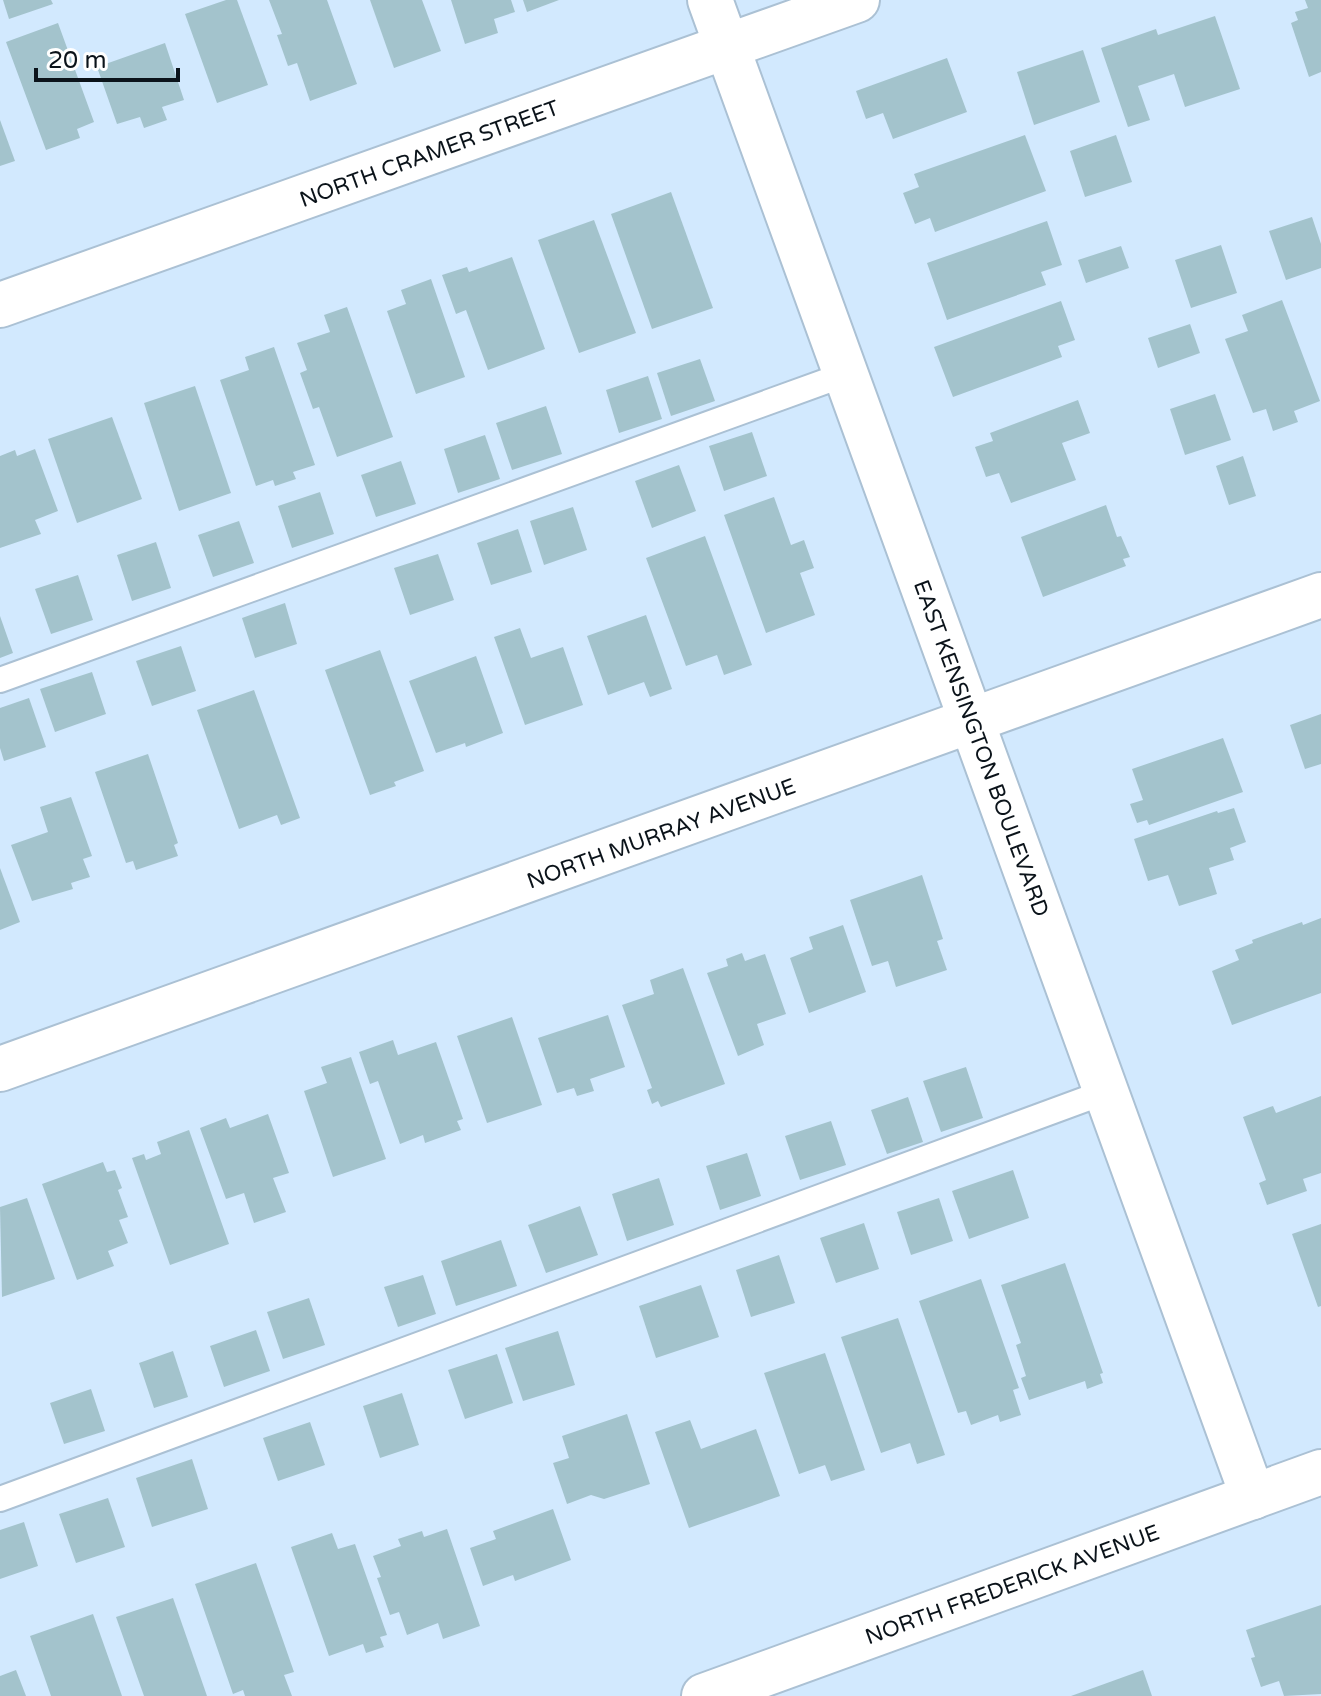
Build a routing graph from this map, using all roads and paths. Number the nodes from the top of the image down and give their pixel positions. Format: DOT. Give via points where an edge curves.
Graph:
graph roads {
  1 [pos="710,0"];
  2 [pos="857,0"];
  3 [pos="727,46"];
  4 [pos="0,305"];
  5 [pos="846,374"];
  6 [pos="1321,595"];
  7 [pos="0,680"];
  8 [pos="974,721"];
  9 [pos="0,1069"];
  10 [pos="1105,1092"];
  11 [pos="1321,1472"];
  12 [pos="1253,1497"];
  13 [pos="0,1499"];
  14 [pos="704,1696"];
  1 -- 3 [label="street, EAST KENSINGTON BOULEVARD"];
  2 -- 3 [label="street, NORTH CRAMER STREET"];
  3 -- 4 [label="street, NORTH CRAMER STREET"];
  3 -- 5 [label="street, EAST KENSINGTON BOULEVARD"];
  5 -- 7 [label="lane"];
  5 -- 8 [label="street, EAST KENSINGTON BOULEVARD"];
  6 -- 8 [label="street, NORTH MURRAY AVENUE"];
  8 -- 9 [label="street, NORTH MURRAY AVENUE"];
  8 -- 10 [label="street, EAST KENSINGTON BOULEVARD"];
  10 -- 12 [label="street, EAST KENSINGTON BOULEVARD"];
  10 -- 13 [label="lane"];
  11 -- 12 [label="street, NORTH FREDERICK AVENUE"];
  12 -- 14 [label="street, NORTH FREDERICK AVENUE"];
}
